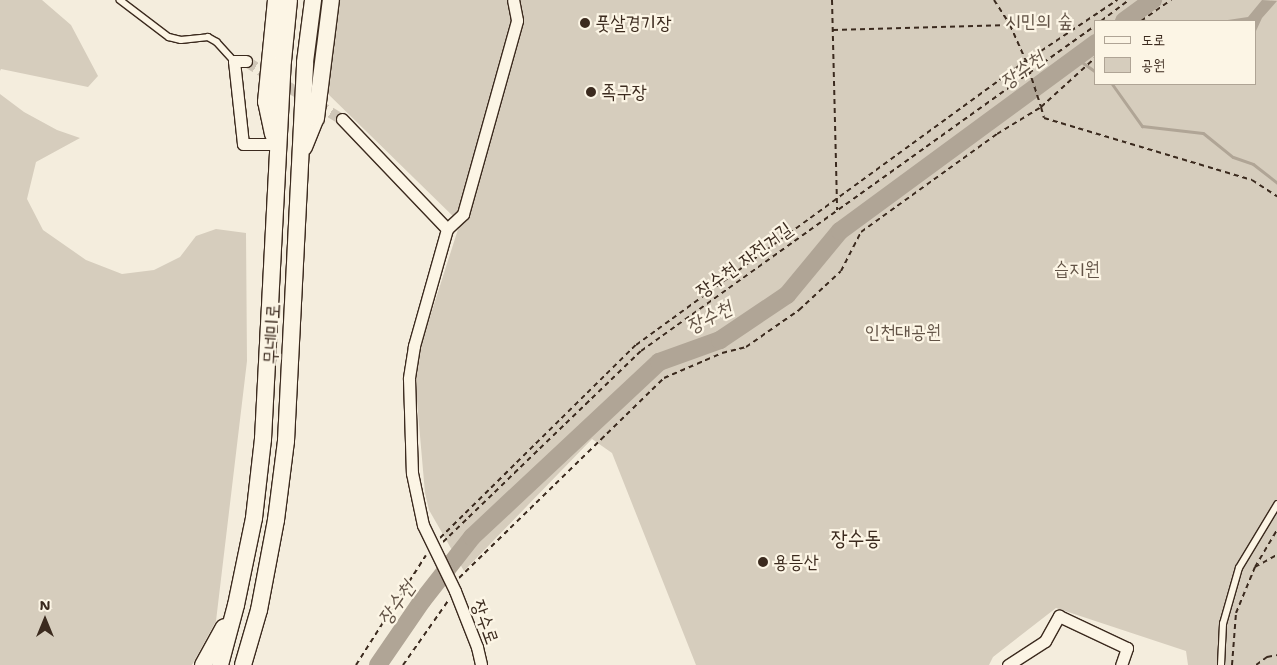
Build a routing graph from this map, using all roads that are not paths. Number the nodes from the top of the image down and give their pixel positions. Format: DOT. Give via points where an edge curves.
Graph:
graph roads {
  1 [pos="120,0"];
  2 [pos="276,0"];
  3 [pos="289,0"];
  4 [pos="313,0"];
  5 [pos="330,0"];
  6 [pos="513,0"];
  7 [pos="240,61"];
  8 [pos="342,119"];
  9 [pos="275,144"];
  10 [pos="299,160"];
  11 [pos="278,161"];
  12 [pos="447,229"];
  13 [pos="1277,505"];
  14 [pos="236,605"];
  15 [pos="259,610"];
  16 [pos="204,665"];
  17 [pos="220,665"];
  18 [pos="243,665"];
  19 [pos="253,665"];
  20 [pos="481,665"];
  21 [pos="1008,665"];
  22 [pos="1121,665"];
  23 [pos="1221,665"];
  1 -- 7 [label="lane" via="164,34 181,40 208,37"];
  2 -- 9 [label="main road" via="266,102"];
  3 -- 11 [label="main road, 무네미로"];
  4 -- 10 [label="main road, 무네미로" via="304,62"];
  5 -- 10 [label="main road" via="316,118"];
  6 -- 12 [label="street" via="517,20 463,214"];
  7 -- 9 [label="street" via="243,144"];
  8 -- 12 [label="street"];
  9 -- 11 [label="main road"];
  10 -- 15 [label="main road, 무네미로" via="286,440 276,520"];
  11 -- 14 [label="main road, 무네미로" via="263,438 254,518"];
  12 -- 20 [label="street, 장수로" via="414,346 409,379 414,482 424,525 452,584"];
  13 -- 23 [label="lane" via="1239,568 1223,624"];
  14 -- 16 [label="main road"];
  14 -- 17 [label="main road, 무네미로"];
  15 -- 18 [label="main road, 무네미로"];
  15 -- 19 [label="main road"];
  21 -- 22 [label="street" via="1046,641 1059,616 1128,648"];
}
